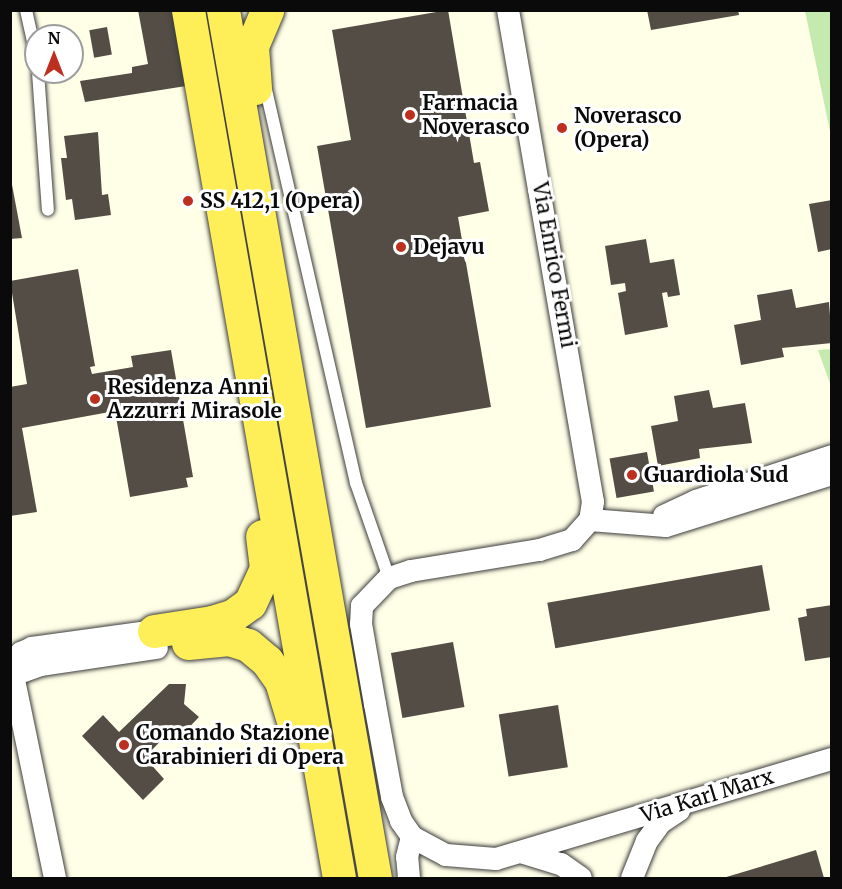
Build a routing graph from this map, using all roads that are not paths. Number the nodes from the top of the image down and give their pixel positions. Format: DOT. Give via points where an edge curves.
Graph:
graph roads {
  1 [pos="188,10"];
  2 [pos="223,10"];
  3 [pos="267,10"];
  4 [pos="508,10"];
  5 [pos="39,84"];
  6 [pos="201,87"];
  7 [pos="266,90"];
  8 [pos="48,210"];
  9 [pos="281,339"];
  10 [pos="831,456"];
  11 [pos="831,474"];
  12 [pos="590,520"];
  13 [pos="649,524"];
  14 [pos="389,578"];
  15 [pos="155,640"];
  16 [pos="12,675"];
  17 [pos="831,759"];
  18 [pos="693,801"];
  19 [pos="610,825"];
  20 [pos="583,834"];
  21 [pos="412,837"];
  22 [pos="524,853"];
  23 [pos="635,875"];
  24 [pos="580,878"];
  25 [pos="55,879"];
  26 [pos="328,879"];
  27 [pos="339,879"];
  28 [pos="375,879"];
  29 [pos="410,879"];
  1 -- 6 [label="main road"];
  2 -- 9 [label="main road"];
  3 -- 9 [label="main road" via="257,26 252,67 287,276"];
  4 -- 12 [label="street, Via Enrico Fermi" via="592,480"];
  5 -- 8 [label="lane"];
  6 -- 15 [label="main road" via="201,178 266,568 250,603 232,616"];
  6 -- 27 [label="main road"];
  7 -- 14 [label="lane" via="356,483"];
  9 -- 28 [label="main road"];
  10 -- 13 [label="street" via="696,501"];
  11 -- 13 [label="street" via="700,517 666,526"];
  12 -- 13 [label="street"];
  12 -- 14 [label="street" via="582,533 557,545"];
  14 -- 21 [label="street" via="362,606 361,624 392,797"];
  15 -- 16 [label="street" via="32,648 21,653"];
  15 -- 26 [label="main road" via="229,639 248,645 272,668 291,706"];
  16 -- 25 [label="street"];
  17 -- 18 [label="street, Via Karl Marx"];
  18 -- 19 [label="street, Via Karl Marx"];
  18 -- 23 [label="street" via="660,823 647,841"];
  19 -- 20 [label="street, Via Karl Marx"];
  19 -- 23 [label="street" via="622,829 636,843"];
  20 -- 22 [label="street, Via Karl Marx"];
  20 -- 24 [label="street" via="574,849"];
  21 -- 22 [label="street, Via Karl Marx" via="446,855 470,859"];
  21 -- 29 [label="street" via="407,857"];
  22 -- 24 [label="street" via="561,864"];
}
